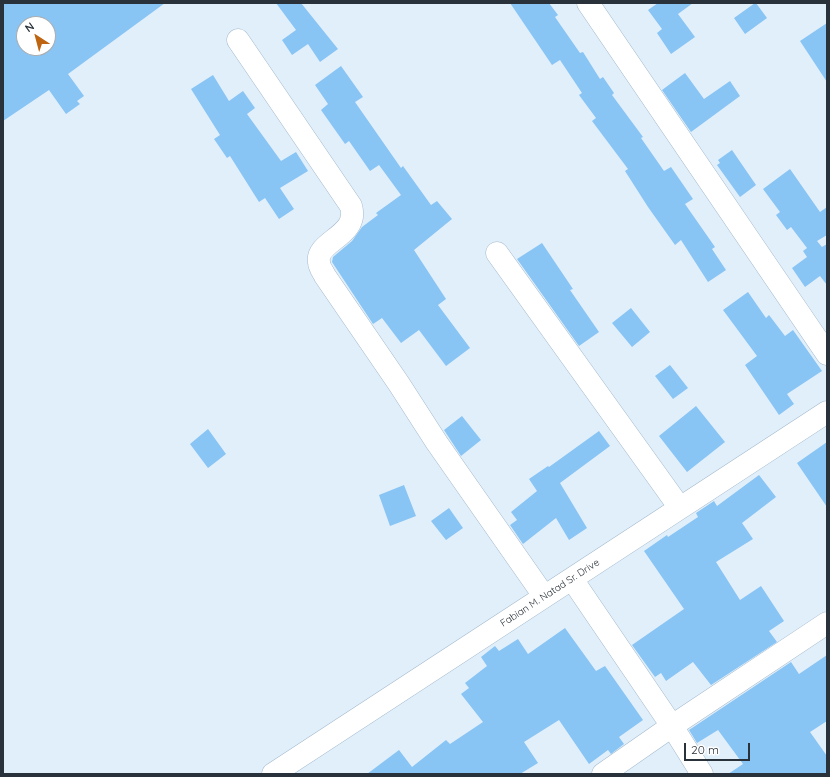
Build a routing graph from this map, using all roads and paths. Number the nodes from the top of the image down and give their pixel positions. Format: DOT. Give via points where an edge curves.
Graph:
graph roads {
  1 [pos="588,3"];
  2 [pos="238,40"];
  3 [pos="497,254"];
  4 [pos="827,354"];
  5 [pos="827,412"];
  6 [pos="680,508"];
  7 [pos="572,578"];
  8 [pos="544,596"];
  9 [pos="827,623"];
  10 [pos="672,726"];
  11 [pos="273,774"];
  12 [pos="603,774"];
  13 [pos="702,774"];
  1 -- 4 [label="street"];
  2 -- 8 [label="street" via="351,206 352,218 346,229 320,252 318,260 325,276"];
  3 -- 6 [label="street"];
  5 -- 6 [label="street, Fabian M. Natad Sr. Drive"];
  6 -- 7 [label="street, Fabian M. Natad Sr. Drive"];
  7 -- 8 [label="street, Fabian M. Natad Sr. Drive"];
  7 -- 10 [label="street"];
  8 -- 11 [label="street, Fabian M. Natad Sr. Drive"];
  9 -- 10 [label="street"];
  10 -- 12 [label="street"];
  10 -- 13 [label="street"];
}
